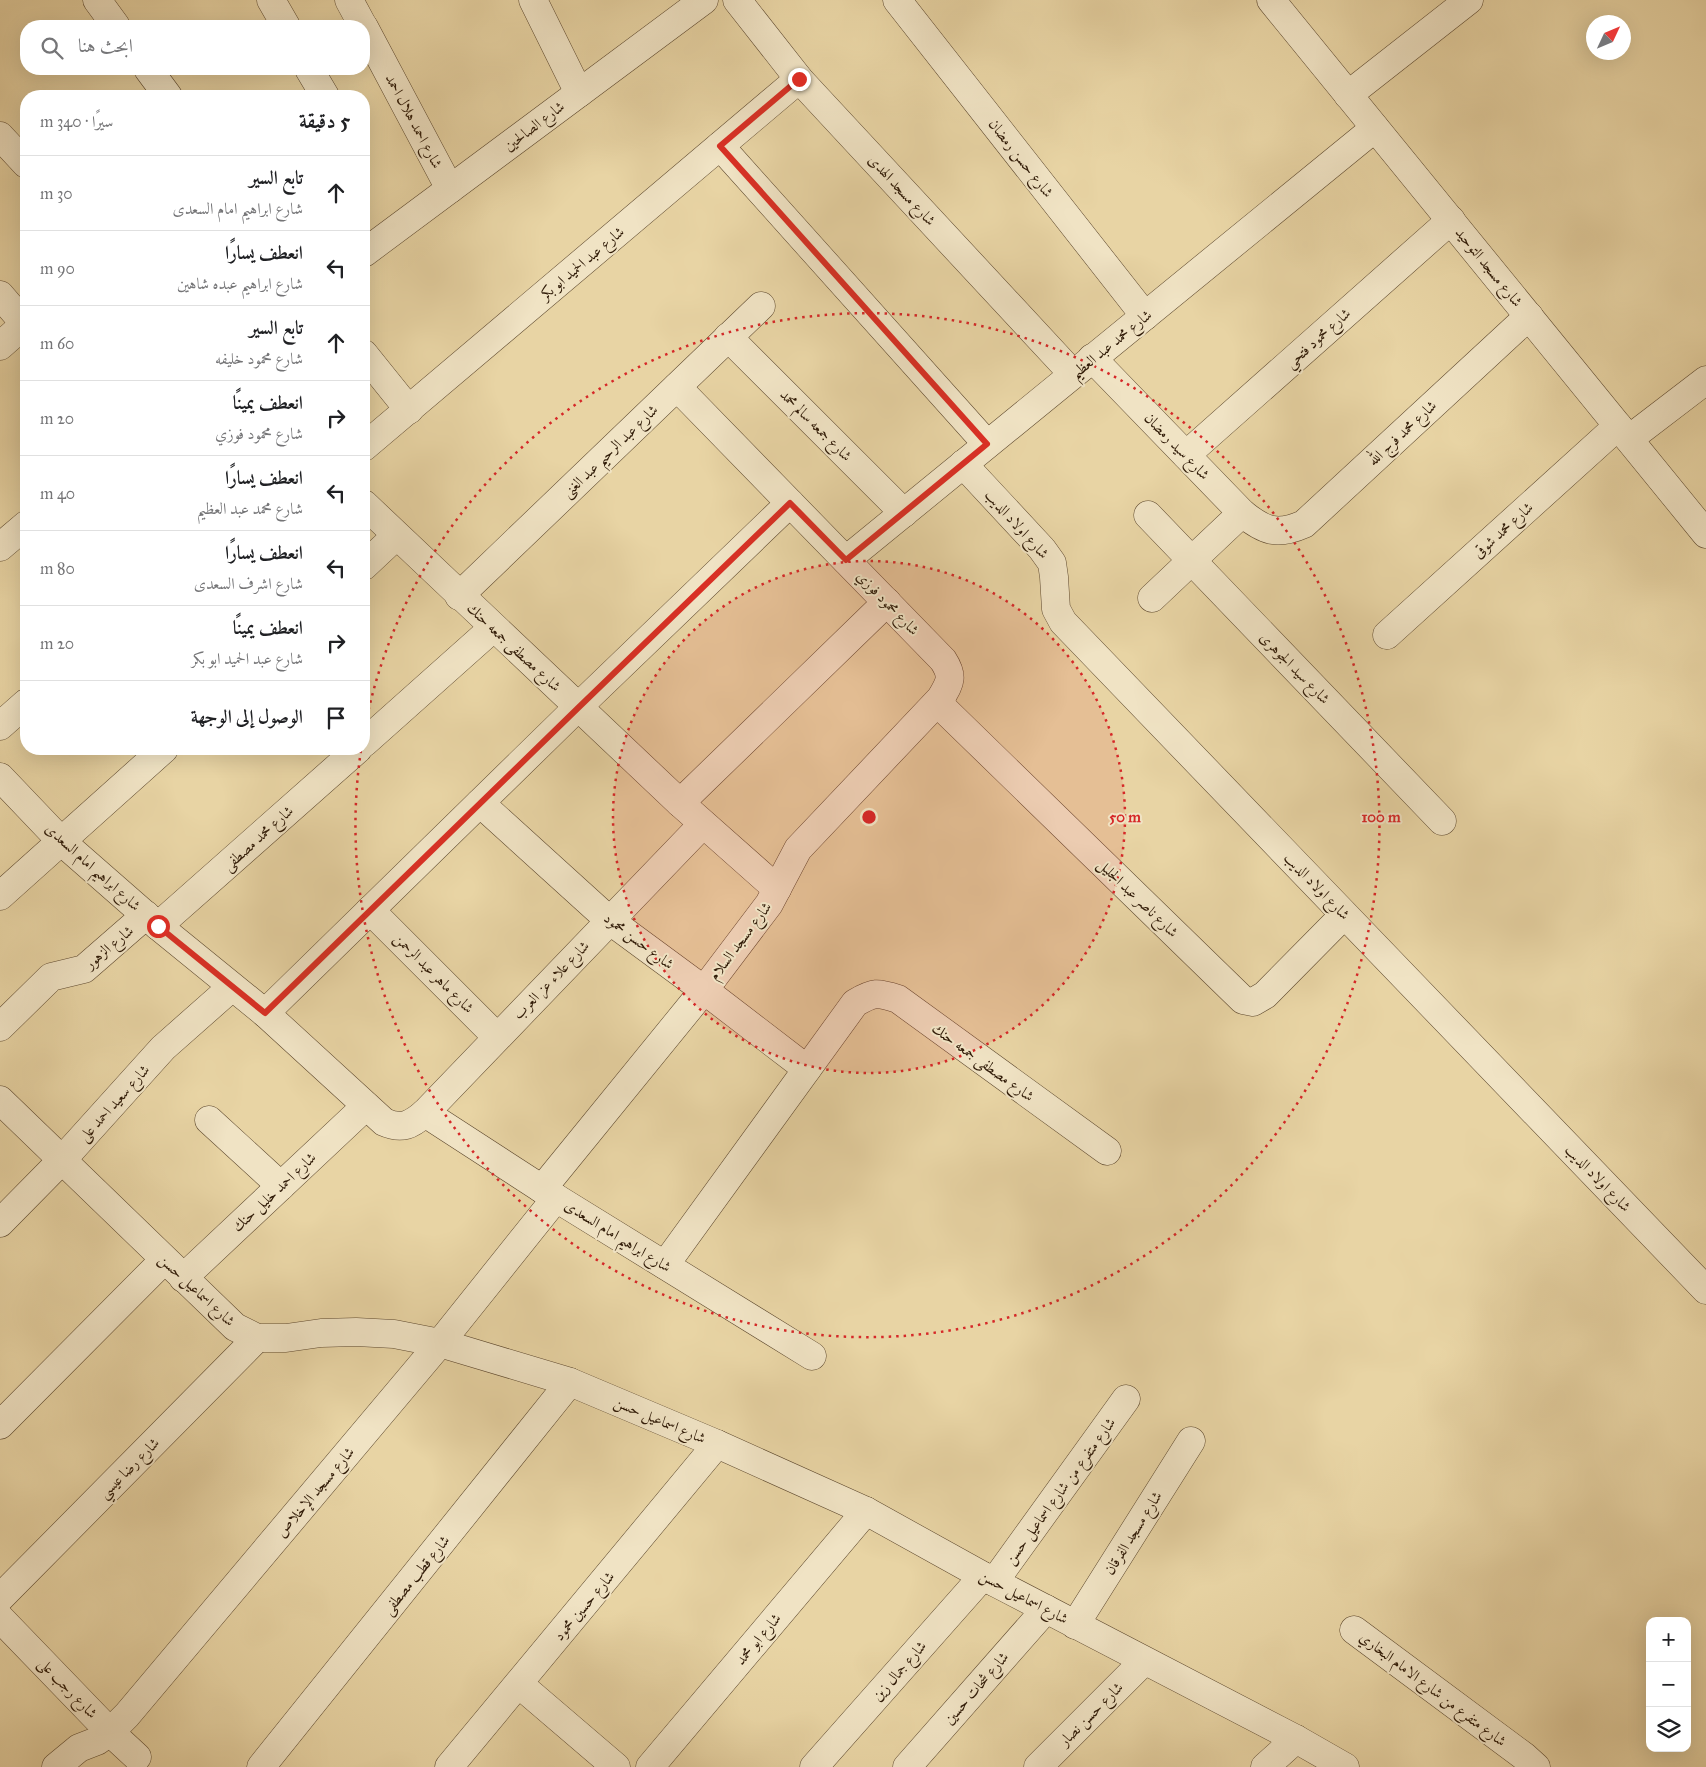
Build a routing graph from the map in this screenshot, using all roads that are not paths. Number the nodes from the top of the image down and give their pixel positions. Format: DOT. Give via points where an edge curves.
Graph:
graph roads {
  1 [pos="97,0"];
  2 [pos="271,0"];
  3 [pos="349,0"];
  4 [pos="533,0"];
  5 [pos="704,0"];
  6 [pos="737,0"];
  7 [pos="897,0"];
  8 [pos="1271,0"];
  9 [pos="1469,0"];
  10 [pos="112,20"];
  11 [pos="283,20"];
  12 [pos="360,20"];
  13 [pos="370,38"];
  14 [pos="152,75"];
  15 [pos="313,75"];
  16 [pos="799,79"];
  17 [pos="164,90"];
  18 [pos="322,90"];
  19 [pos="579,93"];
  20 [pos="1348,95"];
  21 [pos="1376,128"];
  22 [pos="0,136"];
  23 [pos="720,146"];
  24 [pos="20,158"];
  25 [pos="450,189"];
  26 [pos="1451,220"];
  27 [pos="370,249"];
  28 [pos="0,295"];
  29 [pos="761,306"];
  30 [pos="1145,316"];
  31 [pos="1529,316"];
  32 [pos="20,317"];
  33 [pos="20,328"];
  34 [pos="728,337"];
  35 [pos="0,346"];
  36 [pos="370,361"];
  37 [pos="1083,366"];
  38 [pos="1706,380"];
  39 [pos="677,387"];
  40 [pos="409,410"];
  41 [pos="1624,432"];
  42 [pos="370,442"];
  43 [pos="987,444"];
  44 [pos="1186,455"];
  45 [pos="963,464"];
  46 [pos="790,503"];
  47 [pos="370,510"];
  48 [pos="904,513"];
  49 [pos="1242,513"];
  50 [pos="1148,515"];
  51 [pos="1266,528"];
  52 [pos="20,530"];
  53 [pos="1706,534"];
  54 [pos="396,536"];
  55 [pos="0,547"];
  56 [pos="370,560"];
  57 [pos="846,560"];
  58 [pos="1191,561"];
  59 [pos="459,596"];
  60 [pos="1152,598"];
  61 [pos="887,602"];
  62 [pos="493,628"];
  63 [pos="1387,635"];
  64 [pos="941,698"];
  65 [pos="20,708"];
  66 [pos="578,708"];
  67 [pos="0,726"];
  68 [pos="370,738"];
  69 [pos="157,755"];
  70 [pos="351,755"];
  71 [pos="0,777"];
  72 [pos="480,803"];
  73 [pos="680,803"];
  74 [pos="1442,821"];
  75 [pos="702,824"];
  76 [pos="62,842"];
  77 [pos="777,889"];
  78 [pos="0,896"];
  79 [pos="370,910"];
  80 [pos="1344,915"];
  81 [pos="609,920"];
  82 [pos="152,921"];
  83 [pos="232,986"];
  84 [pos="704,990"];
  85 [pos="265,1013"];
  86 [pos="0,1027"];
  87 [pos="497,1037"];
  88 [pos="807,1069"];
  89 [pos="0,1100"];
  90 [pos="366,1106"];
  91 [pos="425,1113"];
  92 [pos="209,1120"];
  93 [pos="395,1127"];
  94 [pos="1107,1151"];
  95 [pos="62,1160"];
  96 [pos="281,1186"];
  97 [pos="549,1193"];
  98 [pos="0,1223"];
  99 [pos="665,1265"];
  100 [pos="174,1269"];
  101 [pos="1706,1290"];
  102 [pos="257,1338"];
  103 [pos="440,1343"];
  104 [pos="812,1356"];
  105 [pos="570,1382"];
  106 [pos="1126,1399"];
  107 [pos="0,1424"];
  108 [pos="1191,1441"];
  109 [pos="717,1444"];
  110 [pos="866,1511"];
  111 [pos="989,1579"];
  112 [pos="0,1598"];
  113 [pos="1046,1609"];
  114 [pos="0,1618"];
  115 [pos="1075,1624"];
  116 [pos="1354,1630"];
  117 [pos="1144,1662"];
  118 [pos="519,1684"];
  119 [pos="110,1732"];
  120 [pos="1296,1739"];
  121 [pos="137,1757"];
  122 [pos="56,1767"];
  123 [pos="261,1767"];
  124 [pos="449,1767"];
  125 [pos="616,1767"];
  126 [pos="650,1767"];
  127 [pos="814,1767"];
  128 [pos="907,1767"];
  129 [pos="1038,1767"];
  130 [pos="1265,1767"];
  131 [pos="1345,1767"];
  132 [pos="1536,1767"];
  1 -- 10 [label="street"];
  2 -- 11 [label="street"];
  3 -- 12 [label="street, شارع احمد هلال احمد"];
  4 -- 19 [label="street"];
  5 -- 19 [label="street, شارع الصالحين"];
  6 -- 16 [label="street, شارع مسجد الهدى"];
  7 -- 30 [label="street, شارع حسن رمضان"];
  8 -- 20 [label="street, شارع مسجد التوحيد"];
  9 -- 20 [label="street"];
  13 -- 25 [label="street, شارع احمد هلال احمد"];
  14 -- 17 [label="street"];
  15 -- 18 [label="street"];
  16 -- 23 [label="street, شارع عبد الحميد ابو بكر"];
  16 -- 37 [label="street, شارع مسجد الهدى"];
  19 -- 25 [label="street, شارع الصالحين"];
  20 -- 21 [label="street, شارع مسجد التوحيد"];
  21 -- 26 [label="street, شارع مسجد التوحيد"];
  21 -- 30 [label="street, شارع محمد عبد العظيم"];
  22 -- 24 [label="street"];
  23 -- 40 [label="street, شارع عبد الحميد ابو بكر"];
  23 -- 43 [label="street"];
  25 -- 27 [label="street, شارع الصالحين"];
  26 -- 31 [label="street, شارع مسجد التوحيد"];
  26 -- 44 [label="street, شارع محمود فتحي"];
  28 -- 32 [label="street"];
  29 -- 34 [label="street, شارع عبد الرحيم عبد الغنى"];
  30 -- 37 [label="street, شارع محمد عبد العظيم"];
  31 -- 41 [label="street, شارع مسجد التوحيد"];
  31 -- 51 [label="street, شارع محمد فرج الله" via="1304,524 1289,530"];
  33 -- 35 [label="street"];
  34 -- 39 [label="street, شارع عبد الرحيم عبد الغنى"];
  34 -- 48 [label="street, شارع جمعه سالم محمد"];
  36 -- 40 [label="street"];
  37 -- 43 [label="street, شارع محمد عبد العظيم"];
  37 -- 44 [label="street, شارع سيد رمضان"];
  38 -- 41 [label="street, شارع محمد شوقى"];
  39 -- 46 [label="street, شارع محمود فوزي"];
  39 -- 59 [label="street, شارع عبد الرحيم عبد الغنى"];
  40 -- 42 [label="street, شارع عبد الحميد ابو بكر"];
  41 -- 53 [label="street, شارع مسجد التوحيد"];
  41 -- 63 [label="street, شارع محمد شوقى"];
  43 -- 45 [label="street, شارع محمد عبد العظيم"];
  44 -- 49 [label="street, شارع سيد رمضان"];
  45 -- 48 [label="street, شارع محمد عبد العظيم"];
  45 -- 80 [label="street, شارع اولاد الديب" via="1042,548 1052,563 1056,609 1063,622"];
  46 -- 57 [label="street, شارع محمود فوزي"];
  46 -- 66 [label="street"];
  47 -- 54 [label="street, شارع مصطفى جمعه حنك"];
  48 -- 57 [label="street, شارع محمد عبد العظيم"];
  49 -- 51 [label="street, شارع سيد رمضان"];
  49 -- 58 [label="street"];
  50 -- 58 [label="street, شارع سيد الجوهرى"];
  52 -- 55 [label="street"];
  54 -- 56 [label="street"];
  54 -- 59 [label="street, شارع مصطفى جمعه حنك"];
  57 -- 61 [label="street, شارع محمود فوزي"];
  58 -- 60 [label="street"];
  58 -- 74 [label="street, شارع سيد الجوهرى"];
  59 -- 62 [label="street, شارع مصطفى جمعه حنك"];
  61 -- 64 [label="street, شارع محمود فوزي" via="950,670 950,680"];
  61 -- 73 [label="street"];
  62 -- 66 [label="street, شارع مصطفى جمعه حنك"];
  62 -- 68 [label="street"];
  64 -- 77 [label="street, شارع مسجد السلام" via="798,850"];
  64 -- 80 [label="street, شارع ناصر عبد الجليل" via="942,707 1243,1000 1253,1002 1265,995"];
  65 -- 67 [label="street"];
  66 -- 72 [label="street"];
  66 -- 73 [label="street, شارع مصطفى جمعه حنك"];
  69 -- 76 [label="street"];
  70 -- 82 [label="street, شارع محمد مصطفى"];
  71 -- 76 [label="street, شارع ابراهيم امام السعدى"];
  72 -- 79 [label="street"];
  72 -- 81 [label="street, شارع حسن محمود"];
  73 -- 75 [label="street, شارع مصطفى جمعه حنك"];
  75 -- 77 [label="street, شارع مصطفى جمعه حنك"];
  75 -- 81 [label="street, شارع علاء عز العرب"];
  76 -- 78 [label="street"];
  76 -- 82 [label="street, شارع ابراهيم امام السعدى"];
  77 -- 84 [label="street, شارع مسجد السلام"];
  79 -- 85 [label="street"];
  79 -- 87 [label="street, شارع ماهر عبد الرحمن"];
  80 -- 101 [label="street, شارع اولاد الديب"];
  81 -- 84 [label="street, شارع حسن محمود"];
  81 -- 87 [label="street, شارع علاء عز العرب"];
  82 -- 83 [label="street, شارع ابراهيم امام السعدى"];
  82 -- 86 [label="street, شارع الزهور" via="84,969 52,977"];
  83 -- 85 [label="street, شارع ابراهيم امام السعدى"];
  83 -- 95 [label="street, شارع سعيد احمد على" via="163,1048"];
  84 -- 88 [label="street, شارع حسن محمود"];
  84 -- 97 [label="street, شارع مسجد السلام"];
  85 -- 90 [label="street, شارع ابراهيم امام السعدى"];
  87 -- 91 [label="street, شارع علاء عز العرب"];
  88 -- 94 [label="street, شارع مصطفى جمعه حنك" via="855,1003 871,993 882,993 898,999"];
  88 -- 99 [label="street"];
  89 -- 95 [label="street, شارع اسماعيل حسن"];
  90 -- 93 [label="street, شارع ابراهيم امام السعدى"];
  90 -- 96 [label="street, شارع احمد خليل حنك"];
  91 -- 93 [label="street, شارع علاء عز العرب" via="416,1121"];
  91 -- 97 [label="street, شارع ابراهيم امام السعدى"];
  92 -- 96 [label="street"];
  95 -- 98 [label="street, شارع سعيد احمد على"];
  95 -- 100 [label="street, شارع اسماعيل حسن"];
  96 -- 100 [label="street, شارع احمد خليل حنك"];
  97 -- 99 [label="street, شارع ابراهيم امام السعدى"];
  97 -- 103 [label="street, شارع مسجد الإخلاص"];
  99 -- 104 [label="street, شارع ابراهيم امام السعدى"];
  100 -- 102 [label="street, شارع اسماعيل حسن" via="235,1327"];
  100 -- 107 [label="street, شارع احمد خليل حنك"];
  102 -- 103 [label="street, شارع اسماعيل حسن" via="356,1332 394,1334"];
  102 -- 112 [label="street, شارع رضا عيسي"];
  103 -- 105 [label="street, شارع اسماعيل حسن"];
  103 -- 119 [label="street, شارع مسجد الإخلاص"];
  105 -- 109 [label="street, شارع اسماعيل حسن"];
  105 -- 123 [label="street, شارع قطب مصطفى"];
  106 -- 111 [label="street, شارع متفرع من شارع اسماعيل حسن"];
  108 -- 115 [label="street, شارع مسجد الفرقان"];
  109 -- 110 [label="street, شارع اسماعيل حسن"];
  109 -- 118 [label="street, شارع حسين محمود"];
  110 -- 111 [label="street, شارع اسماعيل حسن"];
  110 -- 126 [label="street, شارع ابو محمد"];
  111 -- 113 [label="street, شارع اسماعيل حسن"];
  111 -- 127 [label="street, شارع جمال زين"];
  113 -- 115 [label="street, شارع اسماعيل حسن"];
  113 -- 128 [label="street, شارع شحات حسين"];
  114 -- 119 [label="street, شارع رجب على"];
  115 -- 117 [label="street, شارع اسماعيل حسن"];
  116 -- 132 [label="street, شارع متفرع من شارع الامام البخاري"];
  117 -- 120 [label="street, شارع اسماعيل حسن"];
  117 -- 129 [label="street, شارع حسن نصار"];
  118 -- 124 [label="street, شارع حسين محمود"];
  118 -- 125 [label="street"];
  119 -- 121 [label="street, شارع رجب على"];
  119 -- 122 [label="street, شارع مسجد الإخلاص" via="79,1748"];
  120 -- 130 [label="street"];
  120 -- 131 [label="street, شارع اسماعيل حسن"];
}
